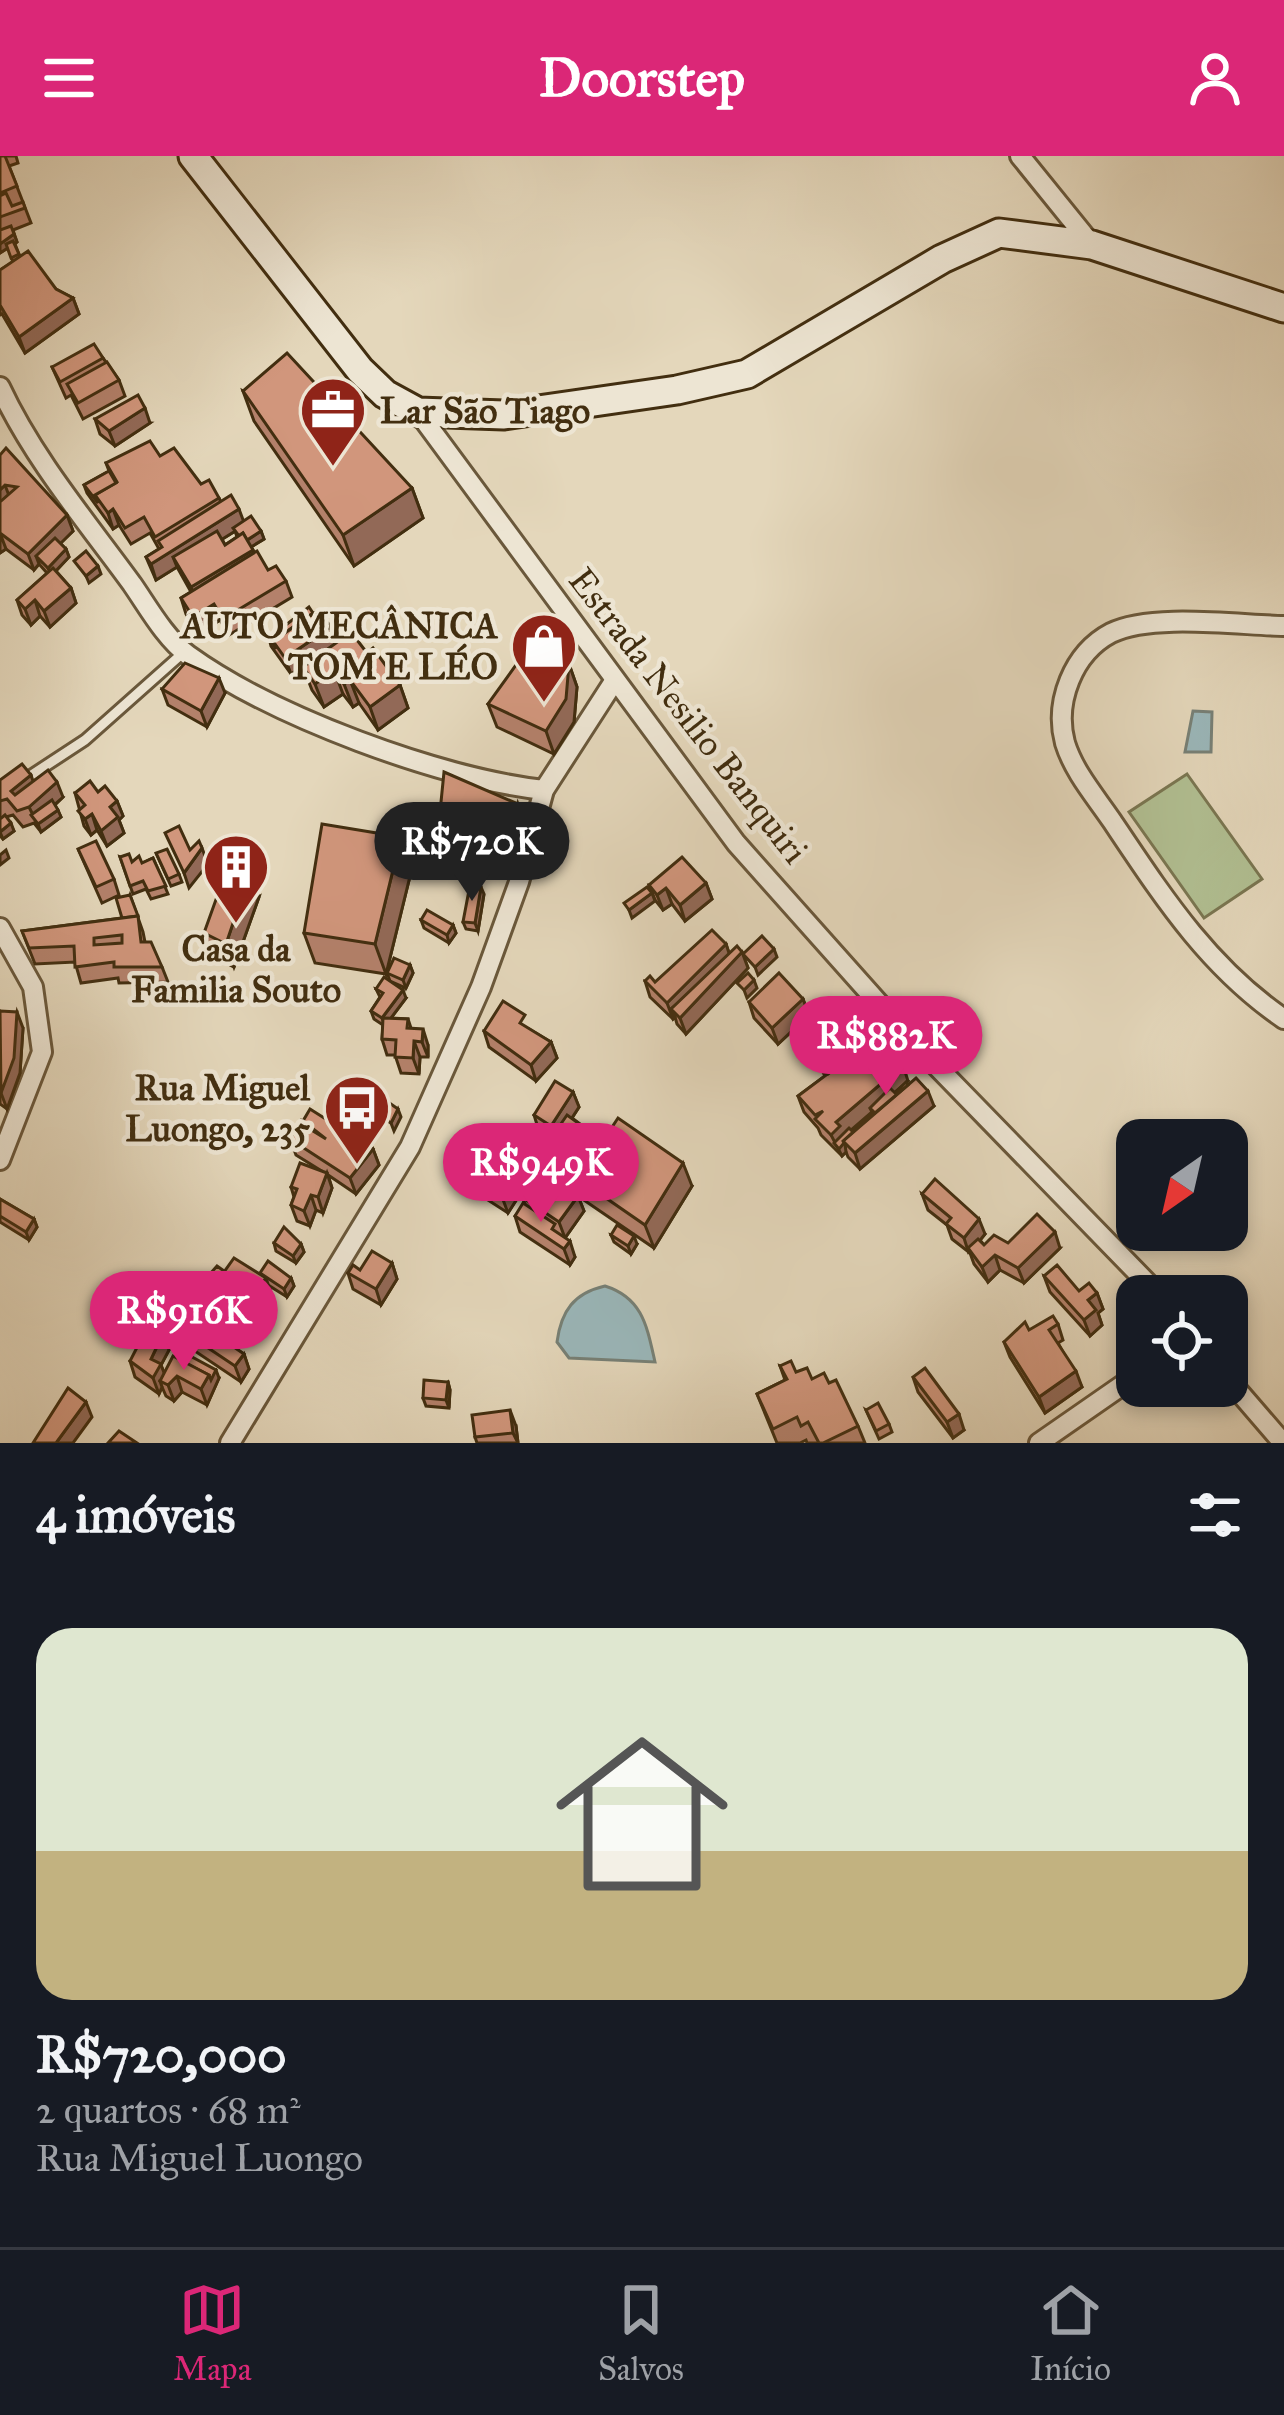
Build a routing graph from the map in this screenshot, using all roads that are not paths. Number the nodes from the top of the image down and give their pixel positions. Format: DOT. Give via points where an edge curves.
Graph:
graph roads {
  1 [pos="193,156"];
  2 [pos="1020,156"];
  3 [pos="1092,245"];
  4 [pos="1284,308"];
  5 [pos="0,387"];
  6 [pos="418,412"];
  7 [pos="1284,626"];
  8 [pos="184,652"];
  9 [pos="614,683"];
  10 [pos="14,788"];
  11 [pos="544,790"];
  12 [pos="0,928"];
  13 [pos="1284,1019"];
  14 [pos="0,1160"];
  15 [pos="1140,1275"];
  16 [pos="1116,1390"];
  17 [pos="1248,1402"];
  18 [pos="230,1443"];
  19 [pos="1039,1443"];
  20 [pos="1283,1443"];
  1 -- 6 [label="street, Estrada Nesilio Banquiri" via="360,370"];
  2 -- 3 [label="street"];
  3 -- 4 [label="street"];
  3 -- 6 [label="street" via="999,233 747,374 504,415"];
  5 -- 8 [label="street" via="79,512"];
  6 -- 9 [label="street, Estrada Nesilio Banquiri"];
  7 -- 13 [label="street" via="1114,631 1079,662 1061,715 1075,766 1181,924 1236,986"];
  8 -- 10 [label="lane" via="85,740"];
  8 -- 11 [label="street" via="247,692 330,727 466,777"];
  9 -- 11 [label="street"];
  9 -- 15 [label="street, Estrada Nesilio Banquiri" via="736,843 900,1028"];
  11 -- 18 [label="street" via="481,987 410,1148"];
  12 -- 14 [label="street" via="33,987 42,1052"];
  16 -- 19 [label="street"];
  17 -- 20 [label="street"];
}
